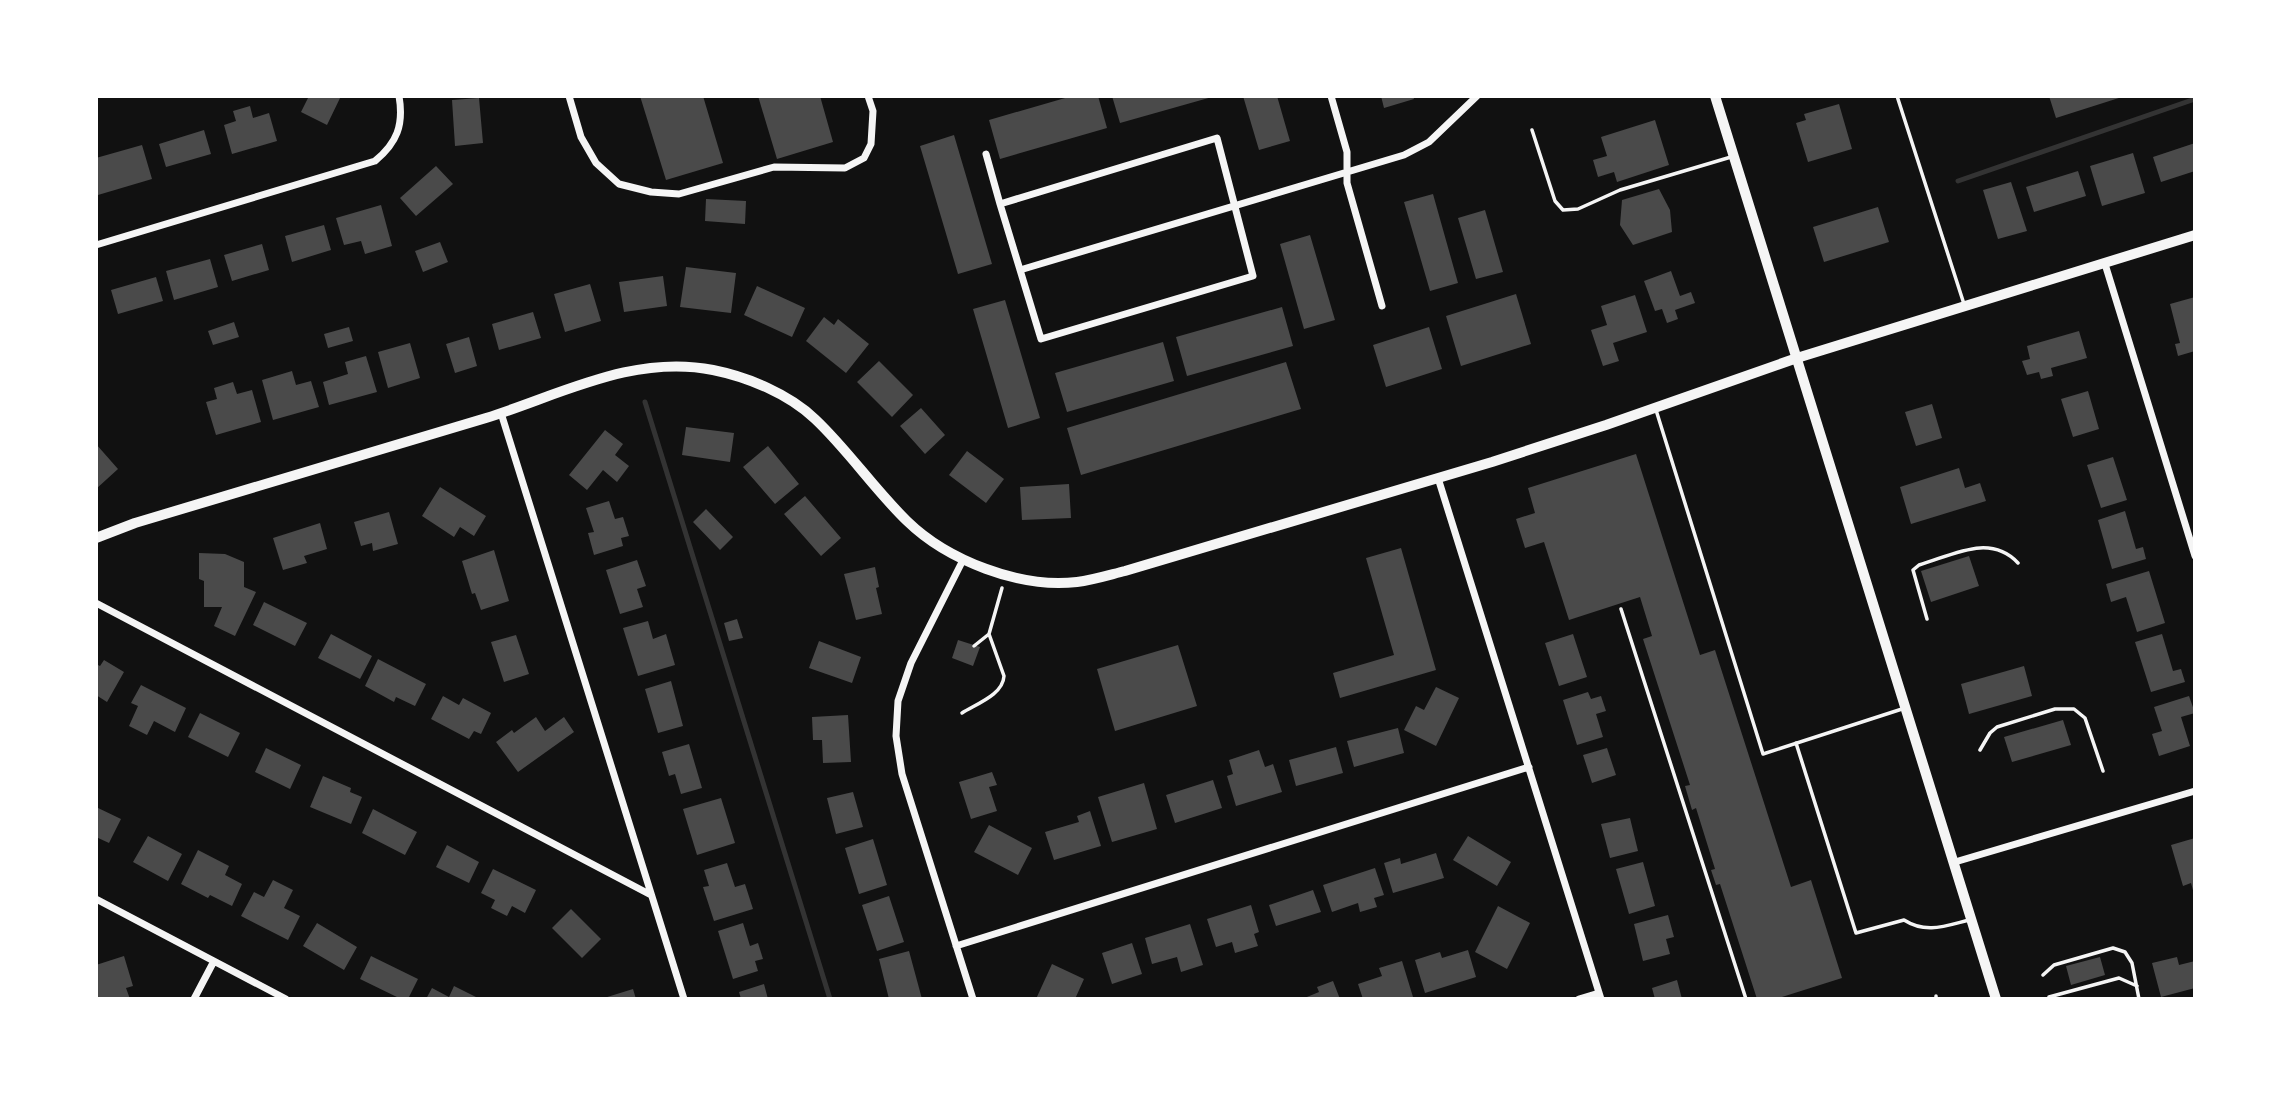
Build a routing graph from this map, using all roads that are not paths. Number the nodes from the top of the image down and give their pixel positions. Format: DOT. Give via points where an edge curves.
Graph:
graph roads {
  1 [pos="399,96"];
  2 [pos="569,96"];
  3 [pos="868,96"];
  4 [pos="1331,96"];
  5 [pos="1477,96"];
  6 [pos="1715,96"];
  7 [pos="1897,96"];
  8 [pos="1532,130"];
  9 [pos="986,154"];
  10 [pos="1733,156"];
  11 [pos="1348,171"];
  12 [pos="1000,204"];
  13 [pos="1234,204"];
  14 [pos="2195,235"];
  15 [pos="96,245"];
  16 [pos="2105,264"];
  17 [pos="1020,270"];
  18 [pos="1382,306"];
  19 [pos="1965,307"];
  20 [pos="1797,358"];
  21 [pos="1656,408"];
  22 [pos="501,413"];
  23 [pos="1438,478"];
  24 [pos="96,538"];
  25 [pos="2194,552"];
  26 [pos="963,560"];
  27 [pos="2018,564"];
  28 [pos="96,603"];
  29 [pos="1621,609"];
  30 [pos="1927,619"];
  31 [pos="1906,707"];
  32 [pos="1796,743"];
  33 [pos="1980,750"];
  34 [pos="1529,767"];
  35 [pos="2103,771"];
  36 [pos="2195,791"];
  37 [pos="1955,862"];
  38 [pos="651,895"];
  39 [pos="96,899"];
  40 [pos="1972,919"];
  41 [pos="957,946"];
  42 [pos="214,961"];
  43 [pos="2043,975"];
  44 [pos="2137,986"];
  45 [pos="1600,996"];
  46 [pos="2049,997"];
  47 [pos="194,999"];
  48 [pos="286,999"];
  49 [pos="684,999"];
  50 [pos="973,999"];
  51 [pos="1579,999"];
  52 [pos="1745,999"];
  53 [pos="1996,999"];
  54 [pos="2139,999"];
  1 -- 15 [label="street" via="400,126 391,148 375,161"];
  2 -- 3 [label="street" via="581,137 596,163 619,184 679,194 774,167 845,168 864,158 871,144 873,111"];
  4 -- 11 [label="street"];
  5 -- 11 [label="street" via="1429,142 1404,155"];
  6 -- 10 [label="main road"];
  7 -- 19 [label="lane"];
  8 -- 10 [label="lane" via="1555,201 1563,210 1578,209 1620,190"];
  9 -- 12 [label="street"];
  10 -- 20 [label="main road"];
  11 -- 13 [label="street"];
  11 -- 18 [label="street" via="1347,183"];
  12 -- 13 [label="street" via="1217,138"];
  12 -- 17 [label="street"];
  13 -- 17 [label="street"];
  13 -- 17 [label="street" via="1253,276 1041,339"];
  14 -- 16 [label="main road"];
  16 -- 19 [label="main road"];
  16 -- 25 [label="street"];
  19 -- 20 [label="main road"];
  20 -- 21 [label="main road"];
  20 -- 31 [label="main road"];
  21 -- 23 [label="main road"];
  21 -- 32 [label="lane" via="1763,754"];
  22 -- 24 [label="main road"];
  22 -- 26 [label="main road" via="634,369 675,365 750,380 814,417 908,522"];
  22 -- 38 [label="street"];
  23 -- 26 [label="main road" via="1077,582 1005,576"];
  23 -- 34 [label="street"];
  26 -- 41 [label="street" via="911,663 898,701 896,736 902,774"];
  27 -- 30 [label="lane" via="2008,553 1985,546 1919,565 1913,570 1914,578"];
  28 -- 38 [label="street"];
  29 -- 52 [label="lane"];
  31 -- 32 [label="lane"];
  31 -- 37 [label="main road"];
  32 -- 40 [label="lane" via="1856,933 1904,920 1916,928 1932,929"];
  33 -- 35 [label="lane" via="1997,727 2055,709 2074,709 2085,718"];
  34 -- 41 [label="street"];
  34 -- 45 [label="street"];
  36 -- 37 [label="street"];
  37 -- 40 [label="main road"];
  38 -- 49 [label="street"];
  39 -- 42 [label="street"];
  40 -- 53 [label="main road"];
  41 -- 50 [label="street"];
  42 -- 47 [label="street"];
  42 -- 48 [label="street"];
  43 -- 44 [label="lane" via="2054,965 2113,948 2125,952 2132,963"];
  44 -- 46 [label="lane" via="2119,978"];
  44 -- 54 [label="lane"];
  45 -- 51 [label="street"];
}
